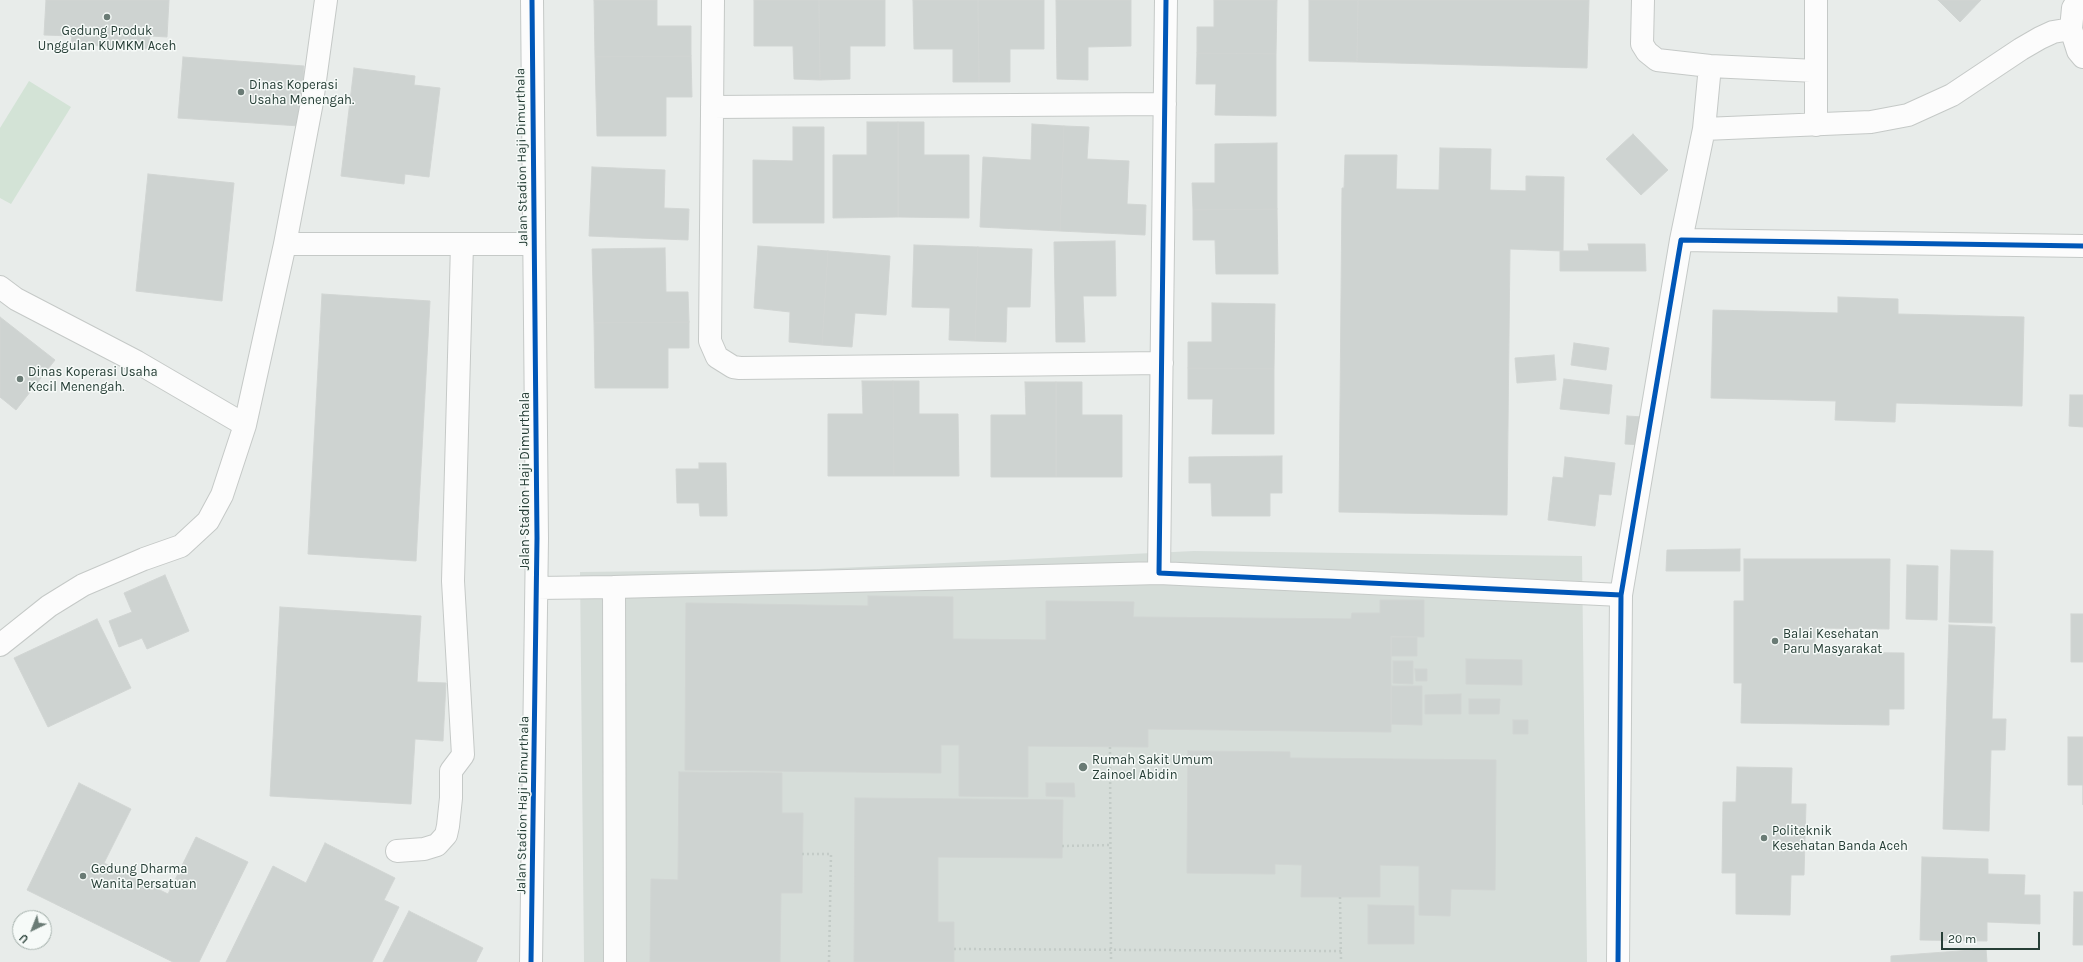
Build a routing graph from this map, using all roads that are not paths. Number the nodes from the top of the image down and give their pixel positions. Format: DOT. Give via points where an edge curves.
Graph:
graph roads {
  1 [pos="326,0"];
  2 [pos="532,0"];
  3 [pos="713,0"];
  4 [pos="1166,0"];
  5 [pos="1643,0"];
  6 [pos="1816,0"];
  7 [pos="2078,0"];
  8 [pos="2071,29"];
  9 [pos="2083,57"];
  10 [pos="1710,66"];
  11 [pos="1816,71"];
  12 [pos="1165,104"];
  13 [pos="712,107"];
  14 [pos="1816,125"];
  15 [pos="1704,129"];
  16 [pos="1681,240"];
  17 [pos="285,244"];
  18 [pos="462,244"];
  19 [pos="534,244"];
  20 [pos="2083,246"];
  21 [pos="0,287"];
  22 [pos="1162,363"];
  23 [pos="245,425"];
  24 [pos="1159,573"];
  25 [pos="614,587"];
  26 [pos="537,588"];
  27 [pos="1622,595"];
  28 [pos="0,645"];
  29 [pos="397,851"];
  30 [pos="531,962"];
  31 [pos="615,962"];
  32 [pos="1618,962"];
  1 -- 17 [label="street" via="312,102"];
  2 -- 19 [label="street, Jalan Stadion Haji Dimurthala"];
  3 -- 13 [label="street"];
  4 -- 12 [label="street"];
  5 -- 10 [label="street" via="1642,44 1647,52 1664,62"];
  6 -- 11 [label="street"];
  7 -- 8 [label="street" via="2073,8"];
  8 -- 9 [label="street" via="2078,51"];
  8 -- 14 [label="street" via="2053,32 2040,38 1952,95 1908,115 1871,122"];
  10 -- 11 [label="street"];
  10 -- 15 [label="street"];
  11 -- 14 [label="street"];
  12 -- 13 [label="street"];
  12 -- 22 [label="street"];
  13 -- 22 [label="street" via="710,341 717,357 733,367"];
  14 -- 15 [label="street"];
  15 -- 16 [label="street"];
  16 -- 20 [label="street"];
  16 -- 27 [label="street"];
  17 -- 18 [label="street"];
  17 -- 23 [label="street"];
  18 -- 19 [label="street"];
  18 -- 29 [label="street" via="453,581 463,755 451,771 451,798 446,835 437,845 424,849"];
  19 -- 26 [label="street, Jalan Stadion Haji Dimurthala"];
  21 -- 23 [label="street" via="16,299 137,362"];
  22 -- 24 [label="street"];
  23 -- 28 [label="street" via="222,495 208,521 192,538 181,546 83,585 49,606"];
  24 -- 25 [label="street"];
  24 -- 27 [label="street"];
  25 -- 26 [label="street"];
  25 -- 31 [label="street"];
  26 -- 30 [label="street, Jalan Stadion Haji Dimurthala"];
  27 -- 32 [label="street"];
}
